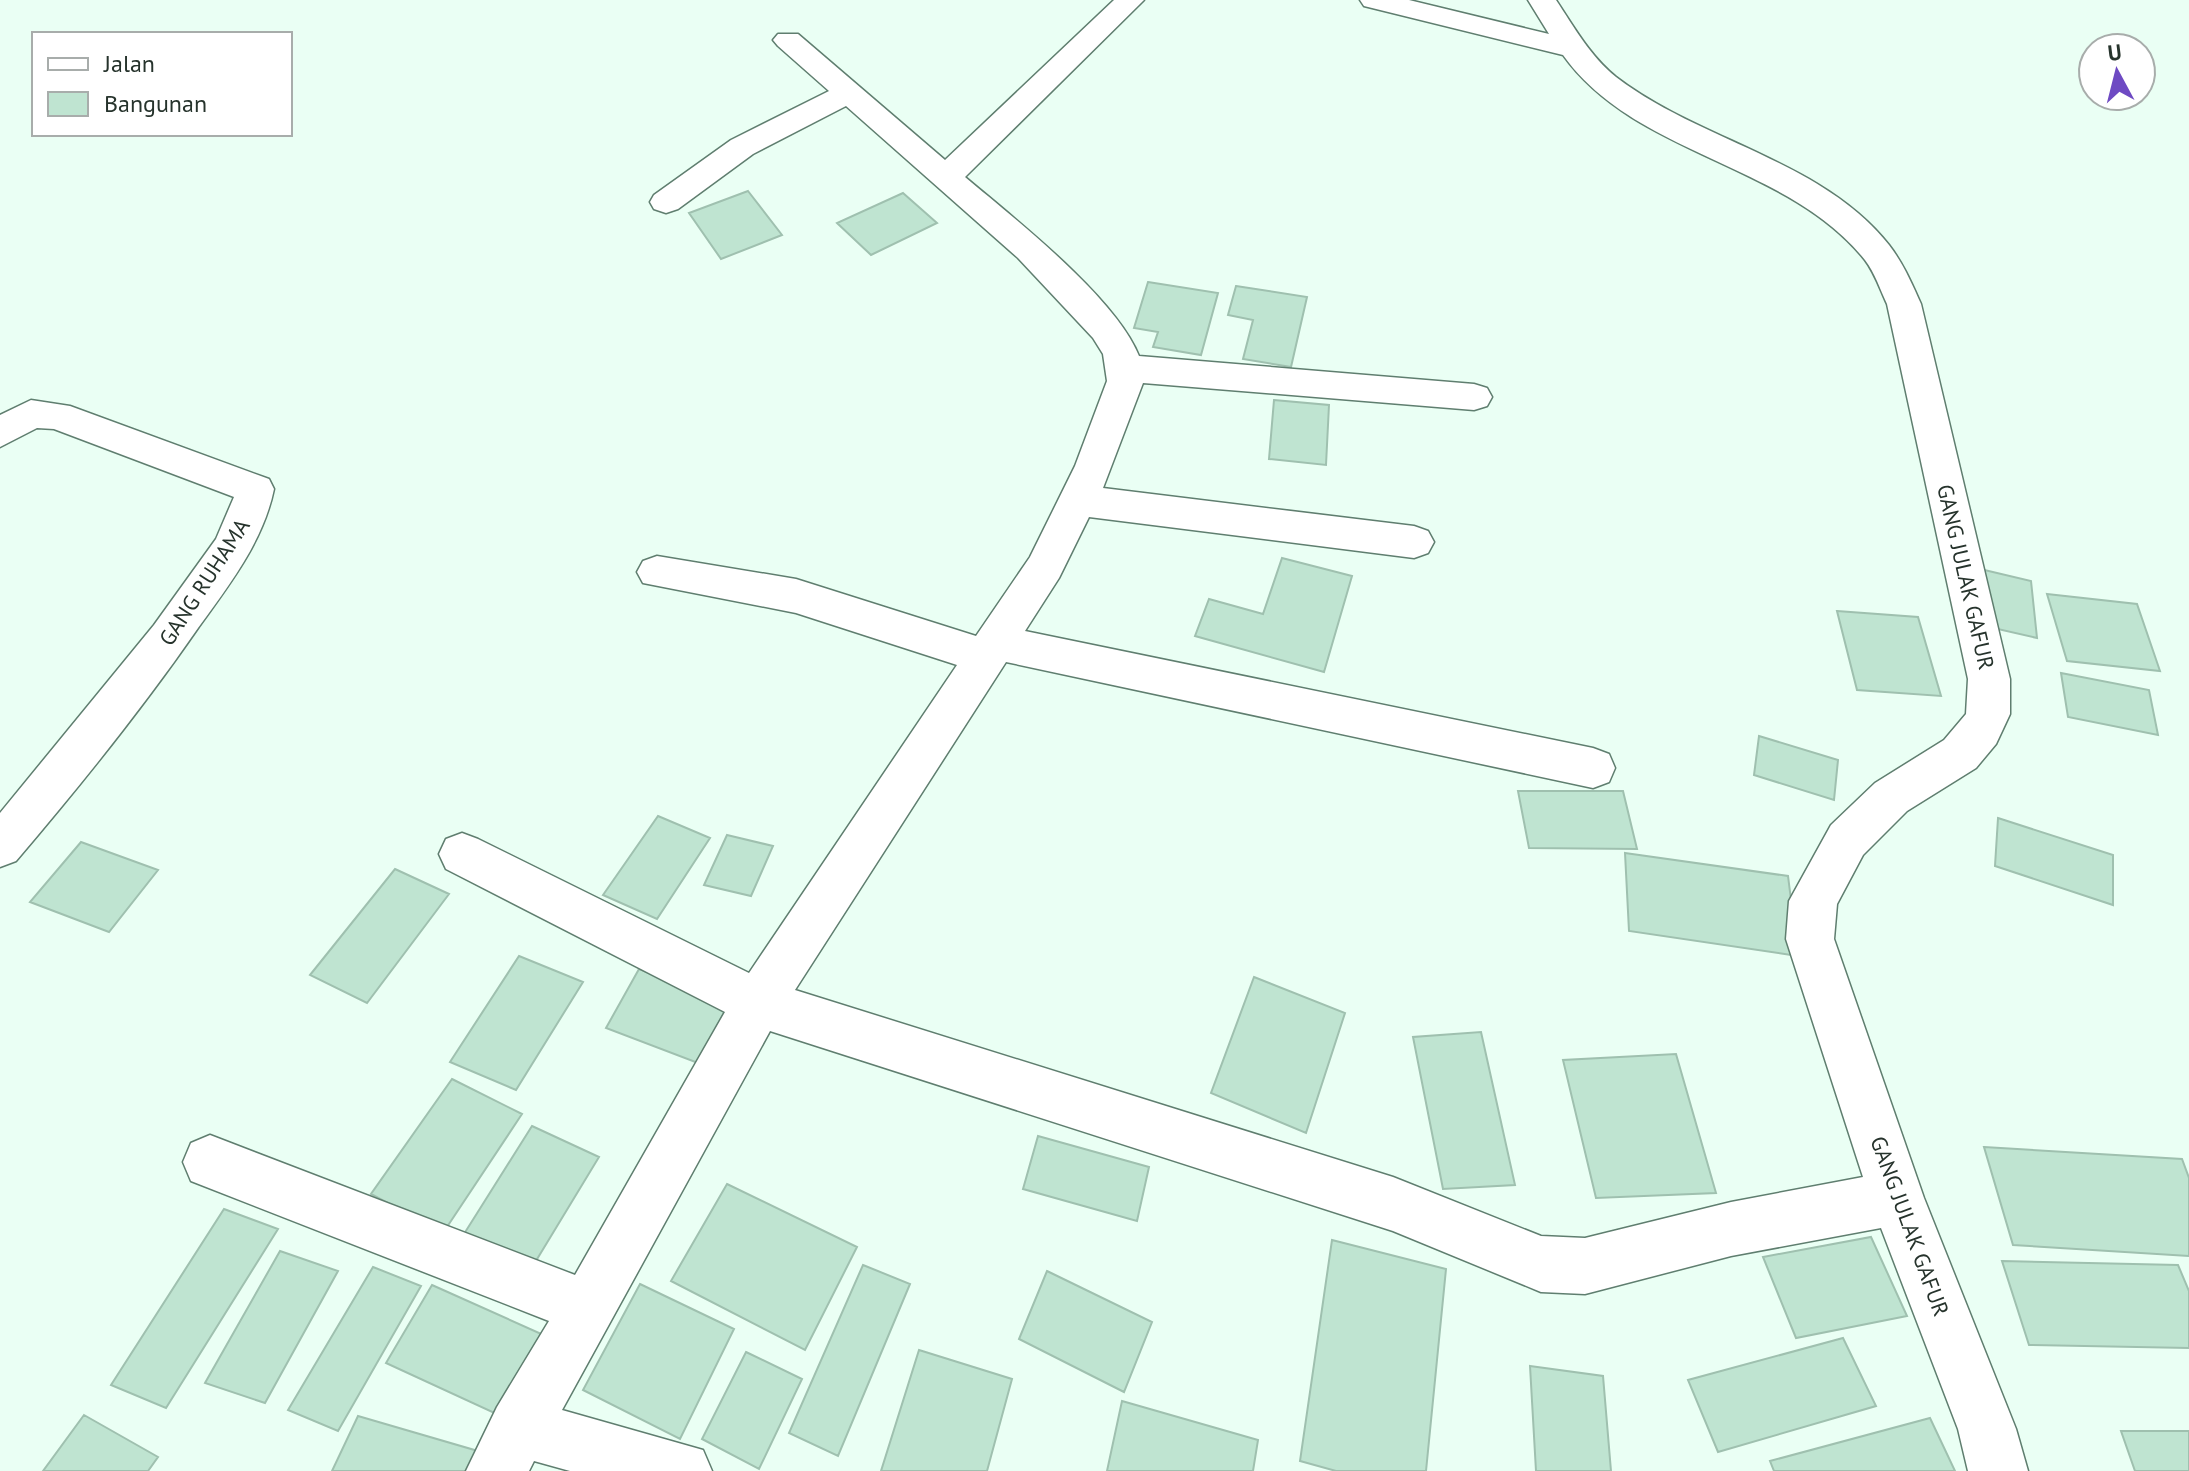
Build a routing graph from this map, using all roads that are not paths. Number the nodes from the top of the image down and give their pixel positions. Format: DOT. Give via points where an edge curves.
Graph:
graph roads {
  1 [pos="1130,0"];
  2 [pos="1374,0"];
  3 [pos="1542,0"];
  4 [pos="788,40"];
  5 [pos="1573,49"];
  6 [pos="849,93"];
  7 [pos="946,177"];
  8 [pos="666,202"];
  9 [pos="1123,368"];
  10 [pos="1474,397"];
  11 [pos="0,433"];
  12 [pos="1077,500"];
  13 [pos="1414,542"];
  14 [pos="657,572"];
  15 [pos="990,650"];
  16 [pos="1593,768"];
  17 [pos="0,846"];
  18 [pos="462,854"];
  19 [pos="758,1003"];
  20 [pos="210,1162"];
  21 [pos="1897,1198"];
  22 [pos="587,1308"];
  23 [pos="507,1449"];
  24 [pos="682,1471"];
  25 [pos="1998,1471"];
  1 -- 7 [label="street"];
  2 -- 5 [label="street"];
  3 -- 5 [label="street, GANG JULAK GAFUR"];
  4 -- 6 [label="street"];
  5 -- 21 [label="street, GANG JULAK GAFUR" via="1604,83 1647,112 1845,222 1875,250 1904,304 1989,679 1988,714 1960,754 1891,797 1847,840 1813,901 1810,939"];
  6 -- 7 [label="street"];
  6 -- 8 [label="street" via="742,147"];
  7 -- 9 [label="street" via="1030,250 1106,329"];
  9 -- 10 [label="street"];
  9 -- 12 [label="street" via="1125,381"];
  11 -- 17 [label="street, GANG RUHAMA" via="31,414 57,416 255,489 252,509 155,657 83,752"];
  12 -- 13 [label="street"];
  12 -- 15 [label="street" via="1045,567"];
  14 -- 15 [label="street" via="796,596"];
  15 -- 16 [label="street"];
  15 -- 19 [label="street"];
  18 -- 19 [label="street"];
  19 -- 21 [label="street" via="1393,1204 1541,1264 1585,1266 1731,1229"];
  19 -- 22 [label="street"];
  20 -- 22 [label="street"];
  21 -- 25 [label="street, GANG JULAK GAFUR" via="1987,1429"];
  22 -- 23 [label="street"];
  23 -- 24 [label="street"];
}
